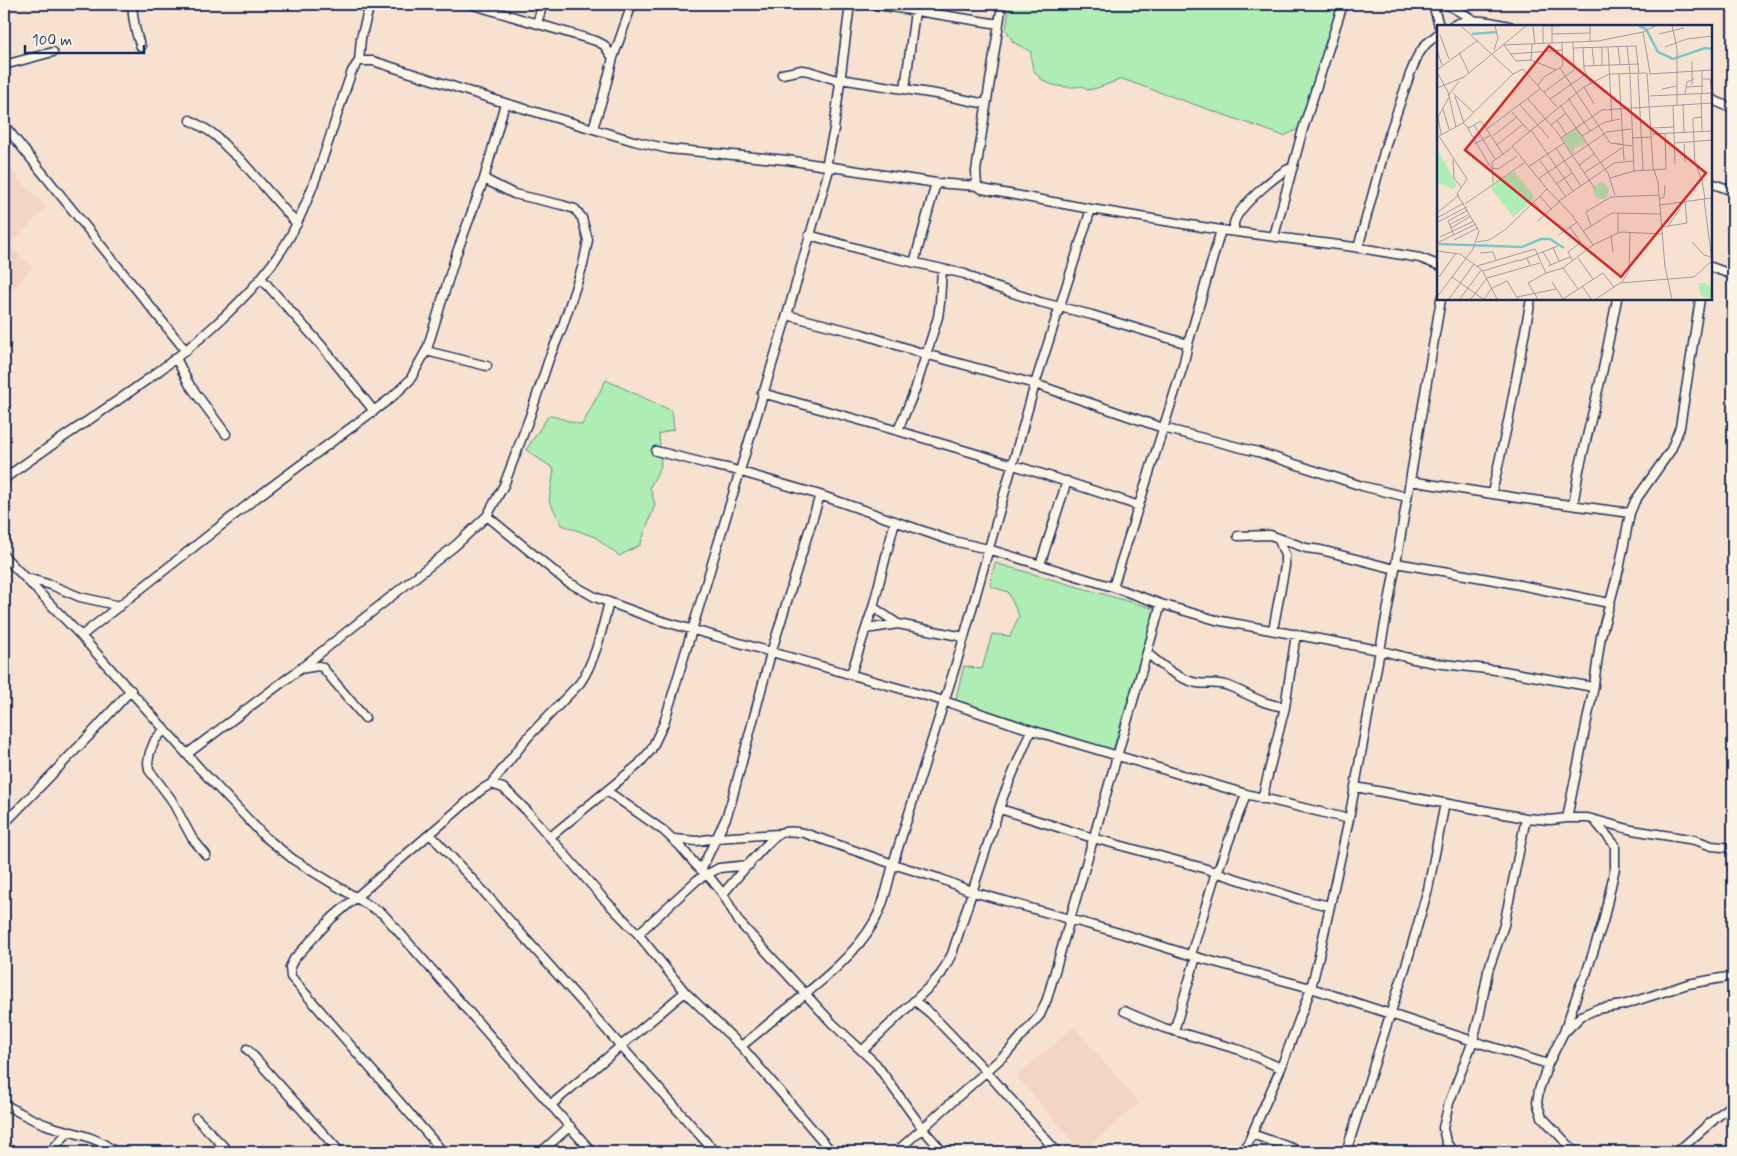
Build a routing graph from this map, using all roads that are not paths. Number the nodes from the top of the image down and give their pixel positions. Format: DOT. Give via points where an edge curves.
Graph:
graph roads {
  1 [pos="132,4"];
  2 [pos="370,4"];
  3 [pos="470,4"];
  4 [pos="543,4"];
  5 [pos="632,4"];
  6 [pos="850,4"];
  7 [pos="872,4"];
  8 [pos="1002,4"];
  9 [pos="1343,4"];
  10 [pos="1433,4"];
  11 [pos="1446,4"];
  12 [pos="915,11"];
  13 [pos="1475,21"];
  14 [pos="537,23"];
  15 [pos="999,24"];
  16 [pos="1439,25"];
  17 [pos="1454,25"];
  18 [pos="1505,25"];
  19 [pos="1437,35"];
  20 [pos="141,47"];
  21 [pos="53,52"];
  22 [pos="613,58"];
  23 [pos="359,61"];
  24 [pos="4,65"];
  25 [pos="782,74"];
  26 [pos="840,80"];
  27 [pos="905,89"];
  28 [pos="1712,99"];
  29 [pos="505,103"];
  30 [pos="986,104"];
  31 [pos="1733,109"];
  32 [pos="190,120"];
  33 [pos="4,125"];
  34 [pos="592,128"];
  35 [pos="828,166"];
  36 [pos="1293,167"];
  37 [pos="484,179"];
  38 [pos="936,183"];
  39 [pos="1712,183"];
  40 [pos="977,186"];
  41 [pos="1733,191"];
  42 [pos="1091,209"];
  43 [pos="297,224"];
  44 [pos="1221,230"];
  45 [pos="1234,231"];
  46 [pos="809,235"];
  47 [pos="1274,236"];
  48 [pos="1358,248"];
  49 [pos="914,263"];
  50 [pos="1437,265"];
  51 [pos="1712,267"];
  52 [pos="942,269"];
  53 [pos="1733,275"];
  54 [pos="262,278"];
  55 [pos="1441,300"];
  56 [pos="1531,300"];
  57 [pos="1617,300"];
  58 [pos="1700,300"];
  59 [pos="1060,306"];
  60 [pos="787,315"];
  61 [pos="1188,344"];
  62 [pos="186,351"];
  63 [pos="426,351"];
  64 [pos="926,354"];
  65 [pos="176,358"];
  66 [pos="487,366"];
  67 [pos="1035,384"];
  68 [pos="762,393"];
  69 [pos="374,411"];
  70 [pos="1163,428"];
  71 [pos="898,430"];
  72 [pos="226,434"];
  73 [pos="656,450"];
  74 [pos="1013,464"];
  75 [pos="740,471"];
  76 [pos="4,479"];
  77 [pos="1068,481"];
  78 [pos="1410,481"];
  79 [pos="1492,493"];
  80 [pos="820,495"];
  81 [pos="1407,497"];
  82 [pos="1573,505"];
  83 [pos="1139,506"];
  84 [pos="1630,513"];
  85 [pos="487,516"];
  86 [pos="895,521"];
  87 [pos="1238,536"];
  88 [pos="1278,538"];
  89 [pos="988,550"];
  90 [pos="4,556"];
  91 [pos="1040,565"];
  92 [pos="1395,566"];
  93 [pos="26,578"];
  94 [pos="1113,587"];
  95 [pos="609,602"];
  96 [pos="1610,603"];
  97 [pos="1161,604"];
  98 [pos="120,606"];
  99 [pos="873,606"];
  100 [pos="898,624"];
  101 [pos="866,629"];
  102 [pos="692,630"];
  103 [pos="1273,630"];
  104 [pos="1296,634"];
  105 [pos="81,636"];
  106 [pos="964,637"];
  107 [pos="1380,650"];
  108 [pos="771,653"];
  109 [pos="1147,653"];
  110 [pos="300,669"];
  111 [pos="851,674"];
  112 [pos="1594,687"];
  113 [pos="131,690"];
  114 [pos="944,701"];
  115 [pos="1285,707"];
  116 [pos="365,718"];
  117 [pos="165,729"];
  118 [pos="1031,730"];
  119 [pos="187,754"];
  120 [pos="1117,756"];
  121 [pos="491,784"];
  122 [pos="1355,787"];
  123 [pos="607,791"];
  124 [pos="1246,794"];
  125 [pos="1262,799"];
  126 [pos="1445,803"];
  127 [pos="1000,809"];
  128 [pos="1526,818"];
  129 [pos="1567,818"];
  130 [pos="1349,819"];
  131 [pos="1594,820"];
  132 [pos="4,824"];
  133 [pos="430,834"];
  134 [pos="778,834"];
  135 [pos="550,837"];
  136 [pos="716,838"];
  137 [pos="1093,838"];
  138 [pos="674,840"];
  139 [pos="1733,848"];
  140 [pos="206,855"];
  141 [pos="893,864"];
  142 [pos="749,865"];
  143 [pos="703,872"];
  144 [pos="1217,872"];
  145 [pos="973,892"];
  146 [pos="723,894"];
  147 [pos="355,897"];
  148 [pos="1330,906"];
  149 [pos="1069,918"];
  150 [pos="638,934"];
  151 [pos="1194,956"];
  152 [pos="1733,976"];
  153 [pos="1311,988"];
  154 [pos="685,992"];
  155 [pos="806,994"];
  156 [pos="915,1001"];
  157 [pos="1124,1011"];
  158 [pos="1390,1013"];
  159 [pos="1174,1031"];
  160 [pos="1564,1032"];
  161 [pos="1472,1041"];
  162 [pos="620,1046"];
  163 [pos="740,1046"];
  164 [pos="247,1049"];
  165 [pos="863,1050"];
  166 [pos="1548,1064"];
  167 [pos="1281,1068"];
  168 [pos="986,1071"];
  169 [pos="1733,1103"];
  170 [pos="4,1104"];
  171 [pos="552,1104"];
  172 [pos="196,1118"];
  173 [pos="570,1126"];
  174 [pos="923,1129"];
  175 [pos="69,1131"];
  176 [pos="1252,1134"];
  177 [pos="50,1152"];
  178 [pos="115,1152"];
  179 [pos="229,1152"];
  180 [pos="340,1152"];
  181 [pos="444,1152"];
  182 [pos="541,1152"];
  183 [pos="592,1152"];
  184 [pos="714,1152"];
  185 [pos="832,1152"];
  186 [pos="896,1152"];
  187 [pos="943,1152"];
  188 [pos="1057,1152"];
  189 [pos="1244,1152"];
  190 [pos="1303,1152"];
  191 [pos="1346,1152"];
  192 [pos="1453,1152"];
  193 [pos="1575,1152"];
  194 [pos="1677,1152"];
  1 -- 20 [label="street"];
  2 -- 23 [label="street"];
  3 -- 14 [label="street"];
  4 -- 14 [label="street"];
  5 -- 22 [label="street"];
  6 -- 26 [label="street"];
  7 -- 12 [label="street"];
  8 -- 15 [label="street"];
  9 -- 36 [label="street"];
  10 -- 16 [label="street"];
  11 -- 13 [label="street"];
  12 -- 15 [label="street"];
  12 -- 27 [label="street"];
  13 -- 17 [label="street"];
  13 -- 18 [label="street"];
  14 -- 22 [label="street" via="604,45"];
  15 -- 30 [label="street"];
  19 -- 48 [label="street" via="1418,55 1410,74 1387,141"];
  21 -- 24 [label="street"];
  22 -- 34 [label="street"];
  23 -- 29 [label="street" via="373,61"];
  23 -- 43 [label="street" via="352,70"];
  25 -- 26 [label="street" via="802,70"];
  26 -- 27 [label="street"];
  26 -- 35 [label="street"];
  27 -- 30 [label="street"];
  28 -- 31 [label="street"];
  29 -- 34 [label="street"];
  29 -- 37 [label="street"];
  30 -- 40 [label="street" via="976,172"];
  32 -- 43 [label="street" via="206,128 239,158"];
  33 -- 62 [label="street"];
  34 -- 35 [label="street" via="669,149"];
  35 -- 38 [label="street"];
  35 -- 46 [label="street"];
  36 -- 45 [label="street" via="1262,188 1234,223"];
  36 -- 47 [label="street"];
  37 -- 63 [label="street" via="456,254"];
  37 -- 85 [label="street" via="514,194 575,210 582,218 588,240 584,266 530,416 504,485"];
  38 -- 40 [label="street"];
  38 -- 49 [label="street"];
  39 -- 41 [label="street"];
  40 -- 42 [label="street" via="988,191"];
  42 -- 44 [label="street"];
  42 -- 59 [label="street"];
  43 -- 54 [label="street"];
  44 -- 45 [label="street"];
  44 -- 61 [label="street"];
  45 -- 47 [label="street"];
  46 -- 49 [label="street"];
  46 -- 60 [label="street"];
  47 -- 48 [label="street"];
  48 -- 50 [label="street" via="1420,258"];
  49 -- 52 [label="street"];
  51 -- 53 [label="street"];
  52 -- 59 [label="street"];
  52 -- 64 [label="street" via="938,317"];
  54 -- 62 [label="street"];
  54 -- 69 [label="street"];
  55 -- 78 [label="street"];
  56 -- 79 [label="street"];
  57 -- 82 [label="street"];
  58 -- 84 [label="street" via="1677,438"];
  59 -- 61 [label="street"];
  59 -- 67 [label="street"];
  60 -- 64 [label="street"];
  60 -- 68 [label="street"];
  61 -- 70 [label="street"];
  62 -- 65 [label="street"];
  63 -- 66 [label="street"];
  63 -- 69 [label="street" via="410,380"];
  64 -- 67 [label="street"];
  64 -- 71 [label="street"];
  65 -- 72 [label="street" via="185,378"];
  65 -- 76 [label="street"];
  67 -- 70 [label="street"];
  67 -- 74 [label="street"];
  68 -- 71 [label="street"];
  68 -- 75 [label="street"];
  69 -- 98 [label="street" via="256,498"];
  70 -- 81 [label="street" via="1258,452"];
  70 -- 83 [label="street"];
  71 -- 74 [label="street"];
  73 -- 75 [label="street"];
  74 -- 77 [label="street"];
  74 -- 89 [label="street"];
  75 -- 80 [label="street"];
  75 -- 102 [label="street"];
  77 -- 83 [label="street"];
  77 -- 91 [label="street"];
  78 -- 79 [label="street"];
  78 -- 81 [label="street"];
  79 -- 82 [label="street"];
  80 -- 86 [label="street"];
  80 -- 108 [label="street"];
  81 -- 92 [label="street"];
  82 -- 84 [label="street"];
  83 -- 94 [label="street"];
  84 -- 96 [label="street"];
  85 -- 95 [label="street" via="566,581"];
  85 -- 110 [label="street" via="456,545"];
  86 -- 89 [label="street"];
  86 -- 99 [label="street"];
  87 -- 88 [label="street" via="1270,535"];
  88 -- 92 [label="street" via="1306,548"];
  88 -- 103 [label="street" via="1285,555 1285,566"];
  89 -- 91 [label="street"];
  89 -- 106 [label="street"];
  90 -- 93 [label="street"];
  91 -- 94 [label="street"];
  92 -- 96 [label="street" via="1500,581"];
  92 -- 107 [label="street"];
  93 -- 98 [label="street" via="80,597"];
  93 -- 105 [label="street"];
  94 -- 97 [label="street"];
  95 -- 102 [label="street"];
  95 -- 121 [label="street" via="593,657 580,683 528,737"];
  96 -- 112 [label="street" via="1601,636"];
  97 -- 103 [label="street" via="1216,620"];
  97 -- 109 [label="street"];
  98 -- 105 [label="street"];
  99 -- 100 [label="street"];
  99 -- 101 [label="street"];
  100 -- 101 [label="street"];
  100 -- 106 [label="street"];
  101 -- 111 [label="street"];
  102 -- 108 [label="street"];
  102 -- 123 [label="street" via="664,722 651,750"];
  103 -- 104 [label="street"];
  104 -- 107 [label="street"];
  104 -- 115 [label="street"];
  105 -- 113 [label="street"];
  106 -- 114 [label="street"];
  107 -- 112 [label="street" via="1435,663"];
  107 -- 122 [label="street"];
  108 -- 111 [label="street"];
  108 -- 136 [label="street" via="738,778 726,818"];
  109 -- 115 [label="street" via="1187,680 1222,684 1270,705"];
  109 -- 120 [label="street"];
  110 -- 116 [label="street" via="322,668"];
  110 -- 119 [label="street"];
  111 -- 114 [label="street"];
  112 -- 129 [label="street"];
  113 -- 117 [label="street"];
  113 -- 132 [label="street"];
  114 -- 118 [label="street"];
  114 -- 141 [label="street"];
  115 -- 125 [label="street"];
  117 -- 119 [label="street"];
  117 -- 140 [label="street" via="150,752 149,770"];
  118 -- 120 [label="street"];
  118 -- 127 [label="street"];
  119 -- 147 [label="street" via="264,836 294,860"];
  120 -- 124 [label="street"];
  120 -- 137 [label="street"];
  121 -- 133 [label="street"];
  121 -- 135 [label="street" via="511,795"];
  122 -- 126 [label="street"];
  122 -- 130 [label="street"];
  123 -- 135 [label="street"];
  123 -- 138 [label="street"];
  124 -- 125 [label="street"];
  124 -- 144 [label="street"];
  125 -- 130 [label="street"];
  126 -- 128 [label="street"];
  126 -- 158 [label="street" via="1428,889"];
  127 -- 137 [label="street"];
  127 -- 145 [label="street"];
  128 -- 129 [label="street"];
  128 -- 161 [label="street" via="1504,925 1488,971"];
  129 -- 131 [label="street"];
  130 -- 148 [label="street"];
  131 -- 139 [label="street"];
  131 -- 160 [label="street" via="1615,845 1615,868 1603,922"];
  133 -- 147 [label="street"];
  133 -- 162 [label="street"];
  134 -- 136 [label="street"];
  134 -- 141 [label="street" via="790,831 804,833"];
  134 -- 142 [label="street"];
  135 -- 150 [label="street"];
  136 -- 138 [label="street"];
  136 -- 143 [label="street"];
  137 -- 144 [label="street"];
  137 -- 149 [label="street"];
  138 -- 143 [label="street"];
  141 -- 145 [label="street"];
  141 -- 155 [label="street" via="884,898 864,938"];
  142 -- 143 [label="street"];
  142 -- 146 [label="street"];
  143 -- 146 [label="street"];
  143 -- 150 [label="street"];
  144 -- 148 [label="street"];
  144 -- 151 [label="street"];
  145 -- 149 [label="street"];
  145 -- 156 [label="street" via="948,961 941,974"];
  146 -- 155 [label="street" via="739,922"];
  147 -- 171 [label="street" via="383,914"];
  147 -- 181 [label="street" via="294,959 290,977"];
  148 -- 153 [label="street"];
  149 -- 151 [label="street"];
  149 -- 168 [label="street" via="1040,1016"];
  150 -- 154 [label="street"];
  151 -- 153 [label="street"];
  151 -- 159 [label="street"];
  152 -- 160 [label="street" via="1688,984 1623,1005 1597,1009 1581,1016"];
  153 -- 158 [label="street"];
  153 -- 167 [label="street"];
  154 -- 162 [label="street"];
  154 -- 163 [label="street"];
  155 -- 163 [label="street"];
  155 -- 165 [label="street"];
  156 -- 165 [label="street"];
  156 -- 168 [label="street"];
  157 -- 159 [label="street"];
  158 -- 161 [label="street"];
  158 -- 191 [label="street"];
  159 -- 167 [label="street" via="1240,1050"];
  160 -- 166 [label="street"];
  161 -- 166 [label="street"];
  161 -- 192 [label="street" via="1443,1128 1446,1142"];
  162 -- 171 [label="street"];
  162 -- 184 [label="street"];
  163 -- 185 [label="street"];
  164 -- 180 [label="street"];
  165 -- 174 [label="street"];
  166 -- 193 [label="street" via="1539,1090 1539,1110 1550,1127"];
  167 -- 176 [label="street"];
  168 -- 174 [label="street"];
  168 -- 188 [label="street"];
  169 -- 194 [label="street"];
  170 -- 175 [label="street" via="45,1124"];
  171 -- 173 [label="street"];
  172 -- 179 [label="street"];
  173 -- 182 [label="street"];
  173 -- 183 [label="street"];
  174 -- 186 [label="street"];
  174 -- 187 [label="street"];
  175 -- 177 [label="street"];
  175 -- 178 [label="street" via="89,1136"];
  176 -- 189 [label="street"];
  176 -- 190 [label="street"];
}
